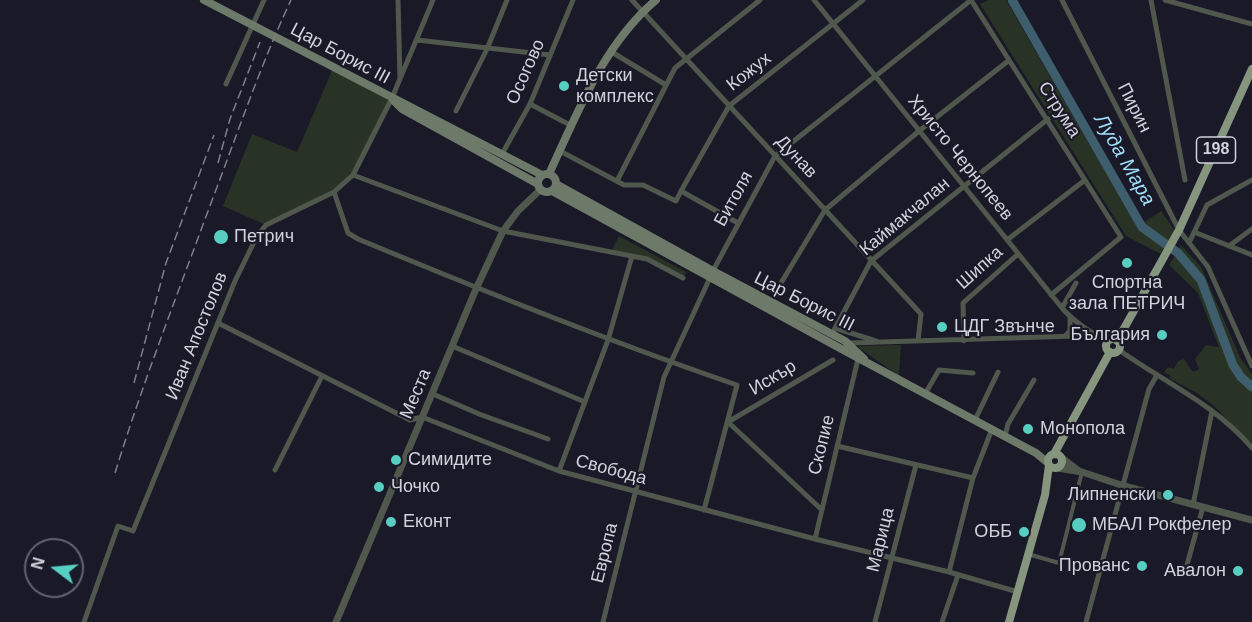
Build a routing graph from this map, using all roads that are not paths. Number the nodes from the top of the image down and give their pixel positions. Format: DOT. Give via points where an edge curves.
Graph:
graph roads {
  1 [pos="204,0"];
  2 [pos="264,0"];
  3 [pos="398,0"];
  4 [pos="433,0"];
  5 [pos="507,0"];
  6 [pos="573,0"];
  7 [pos="632,0"];
  8 [pos="656,0"];
  9 [pos="760,0"];
  10 [pos="814,0"];
  11 [pos="863,0"];
  12 [pos="971,0"];
  13 [pos="1062,0"];
  14 [pos="1151,0"];
  15 [pos="1165,0"];
  16 [pos="642,12"];
  17 [pos="833,24"];
  18 [pos="1252,24"];
  19 [pos="252,25"];
  20 [pos="417,40"];
  21 [pos="488,49"];
  22 [pos="610,51"];
  23 [pos="550,55"];
  24 [pos="685,58"];
  25 [pos="1008,61"];
  26 [pos="1252,71"];
  27 [pos="875,76"];
  28 [pos="400,82"];
  29 [pos="226,84"];
  30 [pos="666,85"];
  31 [pos="392,98"];
  32 [pos="530,104"];
  33 [pos="729,106"];
  34 [pos="456,111"];
  35 [pos="1048,120"];
  36 [pos="572,126"];
  37 [pos="919,131"];
  38 [pos="560,151"];
  39 [pos="502,154"];
  40 [pos="775,156"];
  41 [pos="353,174"];
  42 [pos="546,175"];
  43 [pos="1085,180"];
  44 [pos="1185,180"];
  45 [pos="1252,180"];
  46 [pos="617,181"];
  47 [pos="539,187"];
  48 [pos="554,187"];
  49 [pos="965,188"];
  50 [pos="681,191"];
  51 [pos="334,192"];
  52 [pos="825,210"];
  53 [pos="738,223"];
  54 [pos="1252,229"];
  55 [pos="1179,230"];
  56 [pos="503,231"];
  57 [pos="1194,232"];
  58 [pos="1007,240"];
  59 [pos="1189,243"];
  60 [pos="1229,246"];
  61 [pos="1018,254"];
  62 [pos="1252,255"];
  63 [pos="632,256"];
  64 [pos="871,261"];
  65 [pos="711,274"];
  66 [pos="683,278"];
  67 [pos="1076,284"];
  68 [pos="476,289"];
  69 [pos="775,293"];
  70 [pos="1051,295"];
  71 [pos="1062,308"];
  72 [pos="1070,318"];
  73 [pos="218,322"];
  74 [pos="833,331"];
  75 [pos="1087,331"];
  76 [pos="1065,336"];
  77 [pos="608,340"];
  78 [pos="918,341"];
  79 [pos="964,341"];
  80 [pos="847,342"];
  81 [pos="882,343"];
  82 [pos="452,346"];
  83 [pos="1113,346"];
  84 [pos="840,349"];
  85 [pos="858,359"];
  86 [pos="833,360"];
  87 [pos="670,363"];
  88 [pos="869,364"];
  89 [pos="1252,366"];
  90 [pos="998,372"];
  91 [pos="973,373"];
  92 [pos="1157,375"];
  93 [pos="322,376"];
  94 [pos="1034,380"];
  95 [pos="433,394"];
  96 [pos="926,394"];
  97 [pos="585,402"];
  98 [pos="1212,411"];
  99 [pos="422,417"];
  100 [pos="975,420"];
  101 [pos="728,422"];
  102 [pos="992,429"];
  103 [pos="1005,436"];
  104 [pos="548,439"];
  105 [pos="837,446"];
  106 [pos="1252,448"];
  107 [pos="1055,461"];
  108 [pos="916,465"];
  109 [pos="275,470"];
  110 [pos="559,471"];
  111 [pos="1082,472"];
  112 [pos="973,478"];
  113 [pos="1124,486"];
  114 [pos="636,492"];
  115 [pos="1193,505"];
  116 [pos="1203,507"];
  117 [pos="704,510"];
  118 [pos="822,510"];
  119 [pos="1252,520"];
  120 [pos="815,539"];
  121 [pos="1028,554"];
  122 [pos="892,558"];
  123 [pos="949,572"];
  124 [pos="1185,572"];
  125 [pos="958,575"];
  126 [pos="1018,592"];
  127 [pos="84,622"];
  128 [pos="336,622"];
  129 [pos="603,622"];
  130 [pos="874,622"];
  131 [pos="942,622"];
  132 [pos="1010,622"];
  133 [pos="1086,622"];
  1 -- 19 [label="main road, Цар Борис III"];
  2 -- 19 [label="street"];
  3 -- 28 [label="street"];
  4 -- 20 [label="street, Иван Апостолов"];
  5 -- 21 [label="street"];
  6 -- 23 [label="street, Осогово"];
  7 -- 16 [label="street, Дунав"];
  8 -- 16 [label="main road"];
  9 -- 24 [label="street"];
  10 -- 17 [label="street, Христо Чернопеев"];
  11 -- 17 [label="street, Кожух"];
  12 -- 25 [label="street, Струма"];
  12 -- 27 [label="street, Битоля"];
  13 -- 55 [label="street, Пирин"];
  14 -- 44 [label="street"];
  15 -- 18 [label="street"];
  16 -- 22 [label="main road"];
  16 -- 24 [label="street, Дунав"];
  17 -- 27 [label="street, Христо Чернопеев"];
  17 -- 33 [label="street, Кожух"];
  19 -- 29 [label="street"];
  19 -- 31 [label="main road, Цар Борис III"];
  20 -- 21 [label="street"];
  20 -- 28 [label="street, Иван Апостолов"];
  21 -- 23 [label="street"];
  21 -- 34 [label="street"];
  22 -- 30 [label="street"];
  22 -- 36 [label="main road"];
  23 -- 32 [label="street, Осогово"];
  24 -- 30 [label="street"];
  24 -- 33 [label="street, Дунав"];
  25 -- 35 [label="street, Струма"];
  25 -- 37 [label="street"];
  26 -- 55 [label="main road, 198"];
  27 -- 37 [label="street, Христо Чернопеев"];
  27 -- 40 [label="street, Битоля"];
  28 -- 31 [label="street, Иван Апостолов"];
  30 -- 46 [label="street"];
  31 -- 39 [label="main road, Цар Борис III"];
  31 -- 41 [label="street, Иван Апостолов"];
  31 -- 47 [label="main road, Цар Борис III" via="402,109"];
  32 -- 36 [label="street"];
  32 -- 39 [label="street, Осогово"];
  33 -- 40 [label="street, Дунав"];
  33 -- 50 [label="street, Кожух"];
  35 -- 43 [label="street, Струма"];
  35 -- 49 [label="street, Каймакчалан"];
  36 -- 38 [label="main road"];
  37 -- 49 [label="street, Христо Чернопеев"];
  37 -- 52 [label="street"];
  38 -- 42 [label="main road"];
  38 -- 46 [label="street"];
  39 -- 42 [label="main road, Цар Борис III"];
  40 -- 52 [label="street, Дунав"];
  40 -- 53 [label="street, Битоля"];
  41 -- 51 [label="street, Иван Апостолов"];
  41 -- 56 [label="street"];
  42 -- 47 [label="main road"];
  42 -- 48 [label="main road" via="555,179"];
  43 -- 58 [label="street"];
  43 -- 70 [label="street, Струма" via="1121,237"];
  45 -- 57 [label="street" via="1207,205"];
  46 -- 50 [label="street" via="643,185 676,201"];
  47 -- 48 [label="main road" via="546,192"];
  47 -- 56 [label="street, Места"];
  48 -- 65 [label="main road, Цар Борис III"];
  49 -- 58 [label="street, Христо Чернопеев"];
  49 -- 64 [label="street, Каймакчалан"];
  50 -- 53 [label="street"];
  51 -- 68 [label="street" via="348,233"];
  51 -- 73 [label="street, Иван Апостолов" via="266,225 257,236"];
  52 -- 64 [label="street, Дунав"];
  52 -- 69 [label="street"];
  53 -- 65 [label="street, Битоля"];
  54 -- 60 [label="street"];
  55 -- 59 [label="street, Пирин"];
  55 -- 83 [label="main road, 198"];
  56 -- 63 [label="street"];
  56 -- 68 [label="street, Места"];
  57 -- 59 [label="street"];
  57 -- 60 [label="street"];
  58 -- 61 [label="street, Христо Чернопеев"];
  59 -- 89 [label="street, Пирин" via="1208,267"];
  60 -- 62 [label="street"];
  61 -- 70 [label="street, Христо Чернопеев"];
  61 -- 79 [label="street, Шипка" via="963,303"];
  63 -- 66 [label="street" via="647,259"];
  63 -- 77 [label="street"];
  64 -- 74 [label="street, Каймакчалан"];
  64 -- 78 [label="street, Дунав" via="921,314"];
  65 -- 74 [label="main road, Цар Борис III"];
  65 -- 84 [label="main road, Цар Борис III"];
  65 -- 87 [label="street, Битоля"];
  67 -- 71 [label="street"];
  68 -- 77 [label="street"];
  68 -- 82 [label="street, Места"];
  70 -- 71 [label="street, Христо Чернопеев"];
  71 -- 72 [label="street, Христо Чернопеев"];
  72 -- 75 [label="street, Христо Чернопеев"];
  72 -- 76 [label="street" via="1070,331"];
  73 -- 93 [label="street, Свобода"];
  73 -- 127 [label="street, Иван Апостолов" via="133,531 118,526"];
  74 -- 80 [label="main road, Цар Борис III"];
  74 -- 81 [label="street"];
  75 -- 76 [label="street, Цар Борис III"];
  75 -- 83 [label="street"];
  76 -- 79 [label="street, Цар Борис III"];
  77 -- 87 [label="street"];
  77 -- 97 [label="street"];
  78 -- 79 [label="street, Цар Борис III"];
  78 -- 81 [label="street, Цар Борис III"];
  80 -- 81 [label="street, Цар Борис III"];
  80 -- 84 [label="main road"];
  80 -- 88 [label="main road"];
  82 -- 95 [label="street, Места"];
  82 -- 97 [label="street"];
  83 -- 92 [label="street"];
  83 -- 107 [label="main road, 198"];
  84 -- 85 [label="main road, Цар Борис III"];
  85 -- 88 [label="main road, Цар Борис III"];
  85 -- 105 [label="street, Скопие"];
  86 -- 101 [label="street, Искър"];
  87 -- 101 [label="street" via="737,385"];
  87 -- 114 [label="street, Битоля"];
  88 -- 96 [label="main road, Цар Борис III"];
  90 -- 100 [label="street"];
  91 -- 96 [label="street" via="939,370"];
  92 -- 98 [label="street"];
  92 -- 113 [label="street" via="1149,389"];
  93 -- 99 [label="street, Свобода" via="410,420"];
  93 -- 109 [label="street"];
  94 -- 103 [label="street"];
  95 -- 99 [label="street, Места"];
  95 -- 104 [label="street"];
  96 -- 100 [label="main road, Цар Борис III"];
  97 -- 110 [label="street"];
  98 -- 106 [label="street"];
  98 -- 115 [label="street"];
  99 -- 110 [label="street, Свобода"];
  99 -- 128 [label="street, Места"];
  100 -- 102 [label="main road, Цар Борис III"];
  101 -- 117 [label="street"];
  101 -- 118 [label="street"];
  102 -- 103 [label="main road, Цар Борис III"];
  102 -- 112 [label="street"];
  103 -- 107 [label="main road, Цар Борис III"];
  105 -- 108 [label="street"];
  105 -- 118 [label="street, Скопие"];
  107 -- 111 [label="street"];
  107 -- 121 [label="main road, 198"];
  108 -- 112 [label="street"];
  108 -- 122 [label="street, Марица"];
  110 -- 114 [label="street, Свобода"];
  111 -- 113 [label="street"];
  111 -- 121 [label="street" via="1059,563"];
  112 -- 123 [label="street"];
  113 -- 115 [label="street"];
  113 -- 133 [label="street"];
  114 -- 117 [label="street, Свобода"];
  114 -- 129 [label="street, Европа"];
  115 -- 116 [label="street"];
  116 -- 119 [label="street"];
  116 -- 124 [label="street"];
  117 -- 120 [label="street, Свобода"];
  118 -- 120 [label="street, Скопие"];
  120 -- 122 [label="street, Свобода"];
  121 -- 126 [label="main road, 198"];
  122 -- 123 [label="street, Свобода"];
  122 -- 130 [label="street, Марица"];
  123 -- 125 [label="street, Свобода"];
  125 -- 126 [label="street, Свобода"];
  125 -- 131 [label="street"];
  126 -- 132 [label="main road, 198"];
}
